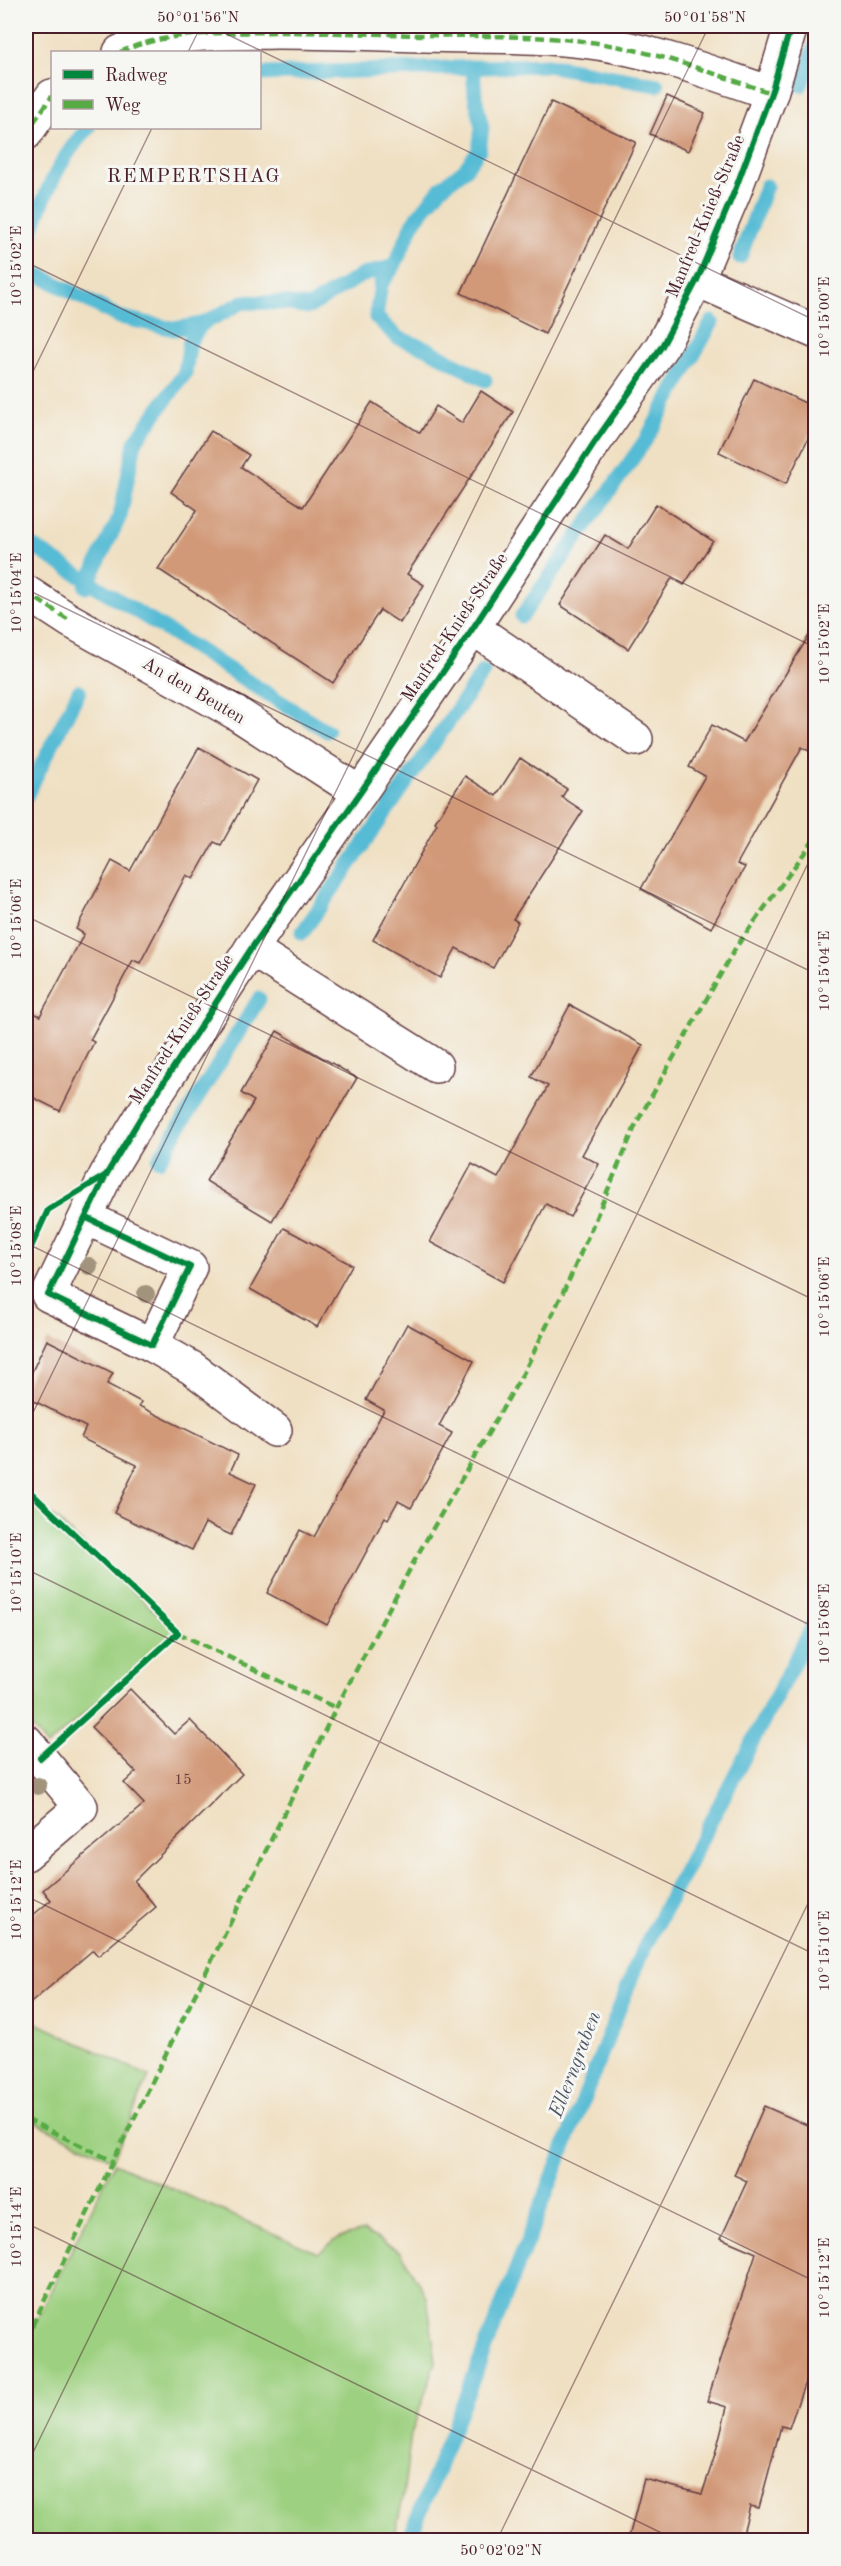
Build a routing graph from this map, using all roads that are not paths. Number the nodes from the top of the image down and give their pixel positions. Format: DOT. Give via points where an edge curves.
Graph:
graph roads {
  1 [pos="790,26"];
  2 [pos="122,51"];
  3 [pos="771,93"];
  4 [pos="51,97"];
  5 [pos="26,134"];
  6 [pos="698,280"];
  7 [pos="816,332"];
  8 [pos="26,592"];
  9 [pos="473,628"];
  10 [pos="636,740"];
  11 [pos="360,793"];
  12 [pos="251,949"];
  13 [pos="436,1066"];
  14 [pos="87,1218"];
  15 [pos="152,1345"];
  16 [pos="275,1430"];
  17 [pos="26,1741"];
  18 [pos="26,1854"];
  1 -- 3 [label="street, Manfred-Knieß-Straße"];
  2 -- 3 [label="street" via="173,37 227,33 329,32 568,41 652,55"];
  3 -- 6 [label="street, Manfred-Knieß-Straße"];
  4 -- 5 [label="street"];
  6 -- 7 [label="street, Manfred-Knieß-Straße"];
  6 -- 9 [label="street, Manfred-Knieß-Straße" via="662,346"];
  8 -- 11 [label="street, An den Beuten" via="236,713"];
  9 -- 10 [label="street, Manfred-Knieß-Straße"];
  9 -- 11 [label="street, Manfred-Knieß-Straße"];
  11 -- 12 [label="street, Manfred-Knieß-Straße"];
  12 -- 13 [label="street, Manfred-Knieß-Straße"];
  12 -- 14 [label="street, Manfred-Knieß-Straße" via="141,1117 106,1175"];
  14 -- 15 [label="street" via="190,1268"];
  14 -- 15 [label="street, Manfred-Knieß-Straße" via="48,1295"];
  15 -- 16 [label="street, Manfred-Knieß-Straße" via="192,1368"];
  17 -- 18 [label="street" via="81,1807"];
}
